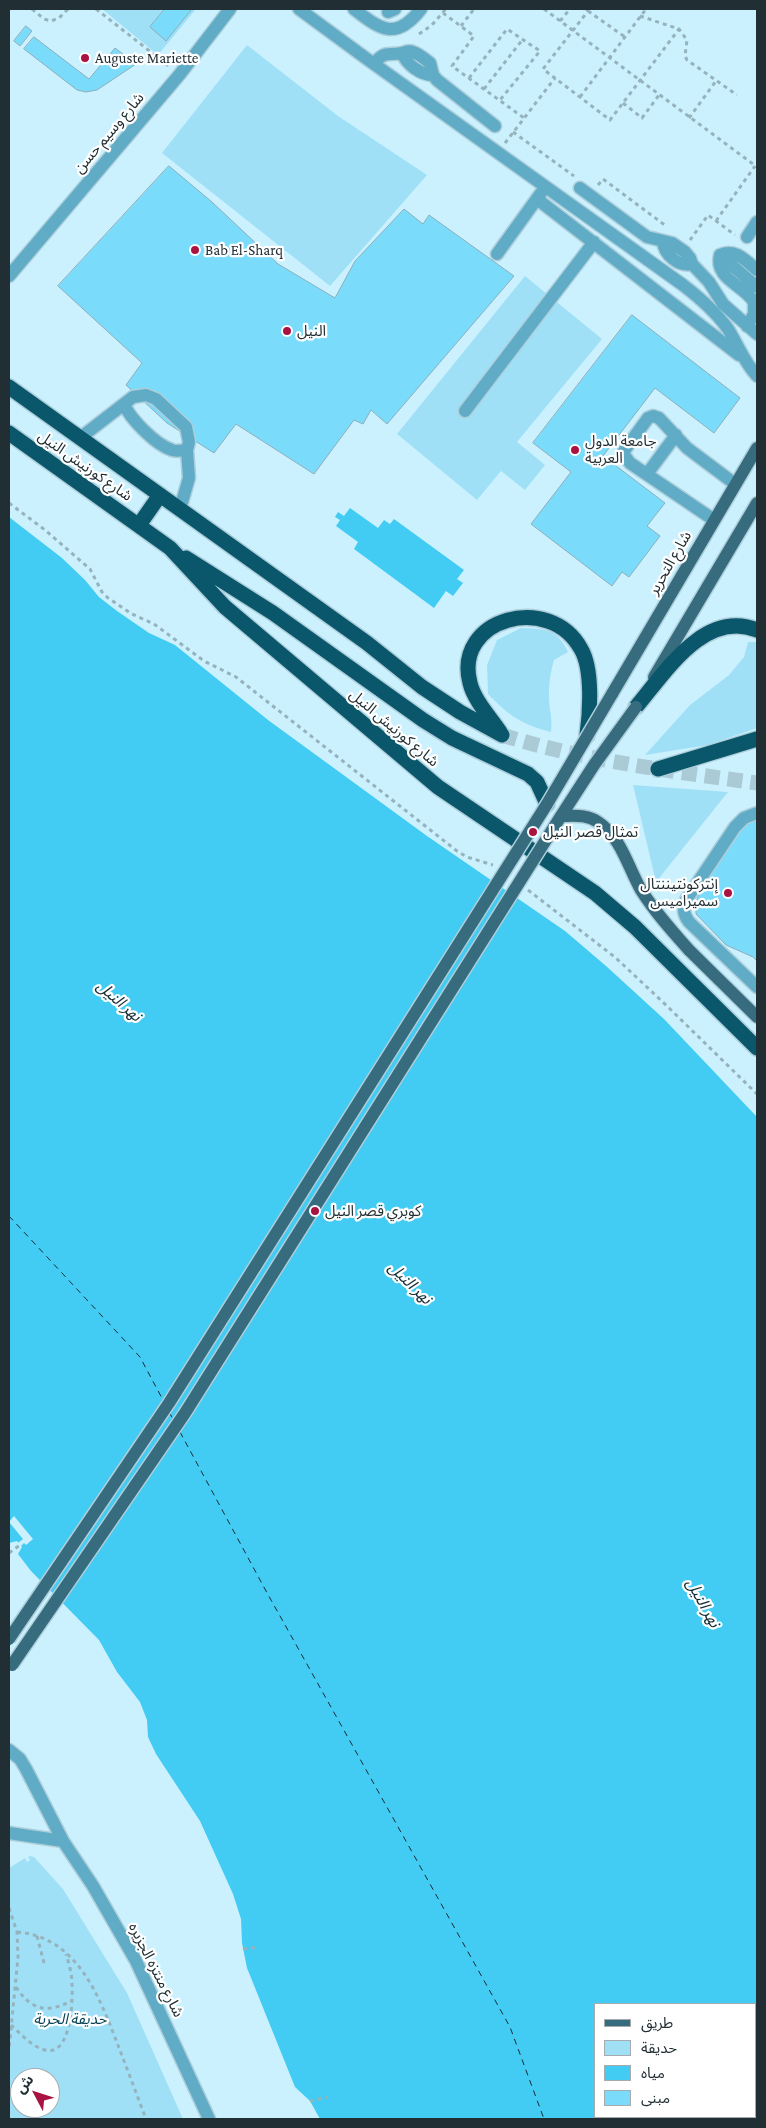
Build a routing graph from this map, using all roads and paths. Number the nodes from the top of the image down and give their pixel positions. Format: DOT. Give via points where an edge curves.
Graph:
graph roads {
  1 [pos="32,9"];
  2 [pos="68,9"];
  3 [pos="96,9"];
  4 [pos="230,9"];
  5 [pos="299,9"];
  6 [pos="354,9"];
  7 [pos="420,9"];
  8 [pos="474,9"];
  9 [pos="544,9"];
  10 [pos="570,9"];
  11 [pos="646,9"];
  12 [pos="587,10"];
  13 [pos="443,13"];
  14 [pos="640,16"];
  15 [pos="560,21"];
  16 [pos="461,26"];
  17 [pos="679,29"];
  18 [pos="573,30"];
  19 [pos="625,38"];
  20 [pos="523,39"];
  21 [pos="609,58"];
  22 [pos="374,64"];
  23 [pos="180,74"];
  24 [pos="469,78"];
  25 [pos="555,78"];
  26 [pos="640,81"];
  27 [pos="716,81"];
  28 [pos="484,89"];
  29 [pos="659,95"];
  30 [pos="737,95"];
  31 [pos="580,97"];
  32 [pos="500,100"];
  33 [pos="623,103"];
  34 [pos="524,118"];
  35 [pos="689,118"];
  36 [pos="496,126"];
  37 [pos="513,132"];
  38 [pos="498,152"];
  39 [pos="756,166"];
  40 [pos="579,184"];
  41 [pos="546,186"];
  42 [pos="594,190"];
  43 [pos="537,199"];
  44 [pos="716,221"];
  45 [pos="757,222"];
  46 [pos="672,231"];
  47 [pos="745,239"];
  48 [pos="594,242"];
  49 [pos="688,243"];
  50 [pos="497,254"];
  51 [pos="720,256"];
  52 [pos="757,270"];
  53 [pos="9,276"];
  54 [pos="757,287"];
  55 [pos="747,326"];
  56 [pos="757,334"];
  57 [pos="745,360"];
  58 [pos="757,376"];
  59 [pos="9,387"];
  60 [pos="124,404"];
  61 [pos="465,411"];
  62 [pos="9,433"];
  63 [pos="676,435"];
  64 [pos="80,438"];
  65 [pos="757,448"];
  66 [pos="187,450"];
  67 [pos="647,474"];
  68 [pos="735,484"];
  69 [pos="160,495"];
  70 [pos="9,503"];
  71 [pos="757,504"];
  72 [pos="180,509"];
  73 [pos="757,510"];
  74 [pos="714,520"];
  75 [pos="139,525"];
  76 [pos="170,548"];
  77 [pos="757,630"];
  78 [pos="636,708"];
  79 [pos="587,735"];
  80 [pos="757,738"];
  81 [pos="658,769"];
  82 [pos="547,804"];
  83 [pos="757,812"];
  84 [pos="561,816"];
  85 [pos="500,869"];
  86 [pos="521,885"];
  87 [pos="757,987"];
  88 [pos="757,1017"];
  89 [pos="757,1048"];
  90 [pos="757,1094"];
  91 [pos="20,1545"];
  92 [pos="9,1552"];
  93 [pos="9,1639"];
  94 [pos="10,1667"];
  95 [pos="9,1750"];
  96 [pos="9,1833"];
  97 [pos="63,1841"];
  98 [pos="9,1908"];
  99 [pos="16,1932"];
  100 [pos="37,1935"];
  101 [pos="259,1946"];
  102 [pos="243,1949"];
  103 [pos="66,1953"];
  104 [pos="44,1963"];
  105 [pos="15,1987"];
  106 [pos="71,2001"];
  107 [pos="11,2024"];
  108 [pos="9,2050"];
  109 [pos="328,2097"];
  110 [pos="310,2101"];
  111 [pos="146,2119"];
  112 [pos="209,2119"];
  1 -- 2 [label="path" via="51,21"];
  3 -- 23 [label="path"];
  4 -- 23 [label="street, شارع وسيم حسن"];
  5 -- 22 [label="street"];
  6 -- 7 [label="street" via="380,28 392,29 410,22"];
  8 -- 16 [label="path"];
  9 -- 15 [label="path"];
  10 -- 15 [label="path"];
  11 -- 14 [label="path"];
  12 -- 18 [label="path"];
  12 -- 19 [label="path"];
  13 -- 16 [label="path"];
  14 -- 17 [label="path"];
  14 -- 19 [label="path"];
  15 -- 18 [label="path"];
  16 -- 24 [label="path" via="474,36 452,66"];
  17 -- 26 [label="path"];
  17 -- 27 [label="path" via="686,40 687,60"];
  18 -- 21 [label="path"];
  18 -- 25 [label="path" via="543,69"];
  19 -- 21 [label="path"];
  20 -- 24 [label="path" via="507,29"];
  20 -- 28 [label="path"];
  20 -- 32 [label="path" via="540,51"];
  21 -- 26 [label="path"];
  21 -- 31 [label="path"];
  22 -- 36 [label="street" via="386,54 402,53 406,61 425,75 433,75"];
  22 -- 38 [label="street"];
  23 -- 53 [label="street, شارع وسيم حسن"];
  24 -- 28 [label="path"];
  25 -- 31 [label="path"];
  25 -- 34 [label="path"];
  26 -- 29 [label="path"];
  26 -- 33 [label="path"];
  27 -- 30 [label="path"];
  27 -- 35 [label="path"];
  28 -- 32 [label="path"];
  29 -- 33 [label="path" via="642,118"];
  29 -- 35 [label="path"];
  31 -- 33 [label="path" via="610,120"];
  32 -- 34 [label="path"];
  34 -- 37 [label="path"];
  35 -- 39 [label="path"];
  37 -- 38 [label="path"];
  37 -- 40 [label="path"];
  38 -- 41 [label="street"];
  39 -- 44 [label="path"];
  40 -- 55 [label="street" via="647,237 663,241 668,254 681,264 692,264 723,304"];
  41 -- 43 [label="street"];
  41 -- 57 [label="street" via="700,298 728,329"];
  42 -- 46 [label="path" via="604,179"];
  43 -- 48 [label="street"];
  43 -- 50 [label="street"];
  44 -- 47 [label="path"];
  44 -- 49 [label="path" via="708,215"];
  45 -- 47 [label="street"];
  48 -- 57 [label="street"];
  48 -- 61 [label="street"];
  51 -- 52 [label="street" via="731,252"];
  51 -- 54 [label="street"];
  51 -- 55 [label="street" via="721,272 754,302 754,314"];
  55 -- 56 [label="street"];
  57 -- 58 [label="street"];
  59 -- 64 [label="highway, شارع كورنيش النيل"];
  60 -- 64 [label="street"];
  60 -- 66 [label="street" via="128,413 159,442 172,451"];
  60 -- 66 [label="street" via="133,397 146,395 156,399 186,427"];
  62 -- 75 [label="highway, شارع كورنيش النيل"];
  63 -- 67 [label="street"];
  63 -- 67 [label="street" via="653,416 648,418 624,450 626,459"];
  63 -- 68 [label="street" via="687,448"];
  64 -- 69 [label="highway, شارع كورنيش النيل"];
  65 -- 68 [label="main road, شارع التحرير"];
  66 -- 72 [label="street" via="189,478"];
  67 -- 74 [label="street"];
  68 -- 74 [label="main road, شارع التحرير"];
  69 -- 72 [label="highway, شارع كورنيش النيل"];
  69 -- 75 [label="highway"];
  70 -- 85 [label="path" via="90,569 108,598 154,624 204,661 236,677 457,851"];
  71 -- 73 [label="street"];
  71 -- 78 [label="main road"];
  72 -- 79 [label="highway, شارع كورنيش النيل" via="367,643 422,687 502,735 470,685 470,654 481,637 496,624 515,617 535,617 554,622 570,634 582,650 590,692"];
  74 -- 79 [label="main road, شارع التحرير, bridge"];
  75 -- 76 [label="highway, شارع كورنيش النيل"];
  76 -- 82 [label="highway" via="273,614 423,720 452,738 528,774 537,782"];
  76 -- 89 [label="highway, شارع كورنيش النيل" via="225,607 430,781 609,904"];
  77 -- 78 [label="highway" via="728,626 708,632 674,661"];
  78 -- 84 [label="main road, bridge"];
  79 -- 82 [label="main road, شارع التحرير, bridge"];
  80 -- 81 [label="highway"];
  82 -- 93 [label="main road, شارع التحرير, bridge" via="169,1403"];
  83 -- 87 [label="street" via="735,827 686,900 684,909 689,922"];
  84 -- 88 [label="main road, bridge" via="584,816 598,821 612,834 659,918"];
  84 -- 94 [label="main road, bridge" via="185,1413"];
  86 -- 90 [label="path" via="616,958"];
  91 -- 92 [label="path"];
  95 -- 97 [label="street, شارع منتزه الجزيره" via="26,1769"];
  96 -- 97 [label="street"];
  97 -- 112 [label="street, شارع منتزه الجزيره" via="136,1961"];
  98 -- 99 [label="path"];
  99 -- 100 [label="path"];
  99 -- 105 [label="path"];
  100 -- 103 [label="path"];
  100 -- 104 [label="path"];
  101 -- 102 [label="path"];
  103 -- 106 [label="path" via="72,1984"];
  103 -- 111 [label="path" via="88,1977 102,2003"];
  105 -- 106 [label="path" via="33,2006 46,2009"];
  105 -- 107 [label="path"];
  106 -- 107 [label="path" via="67,2032 54,2050 38,2048"];
  107 -- 108 [label="path"];
  109 -- 110 [label="path"];
}
